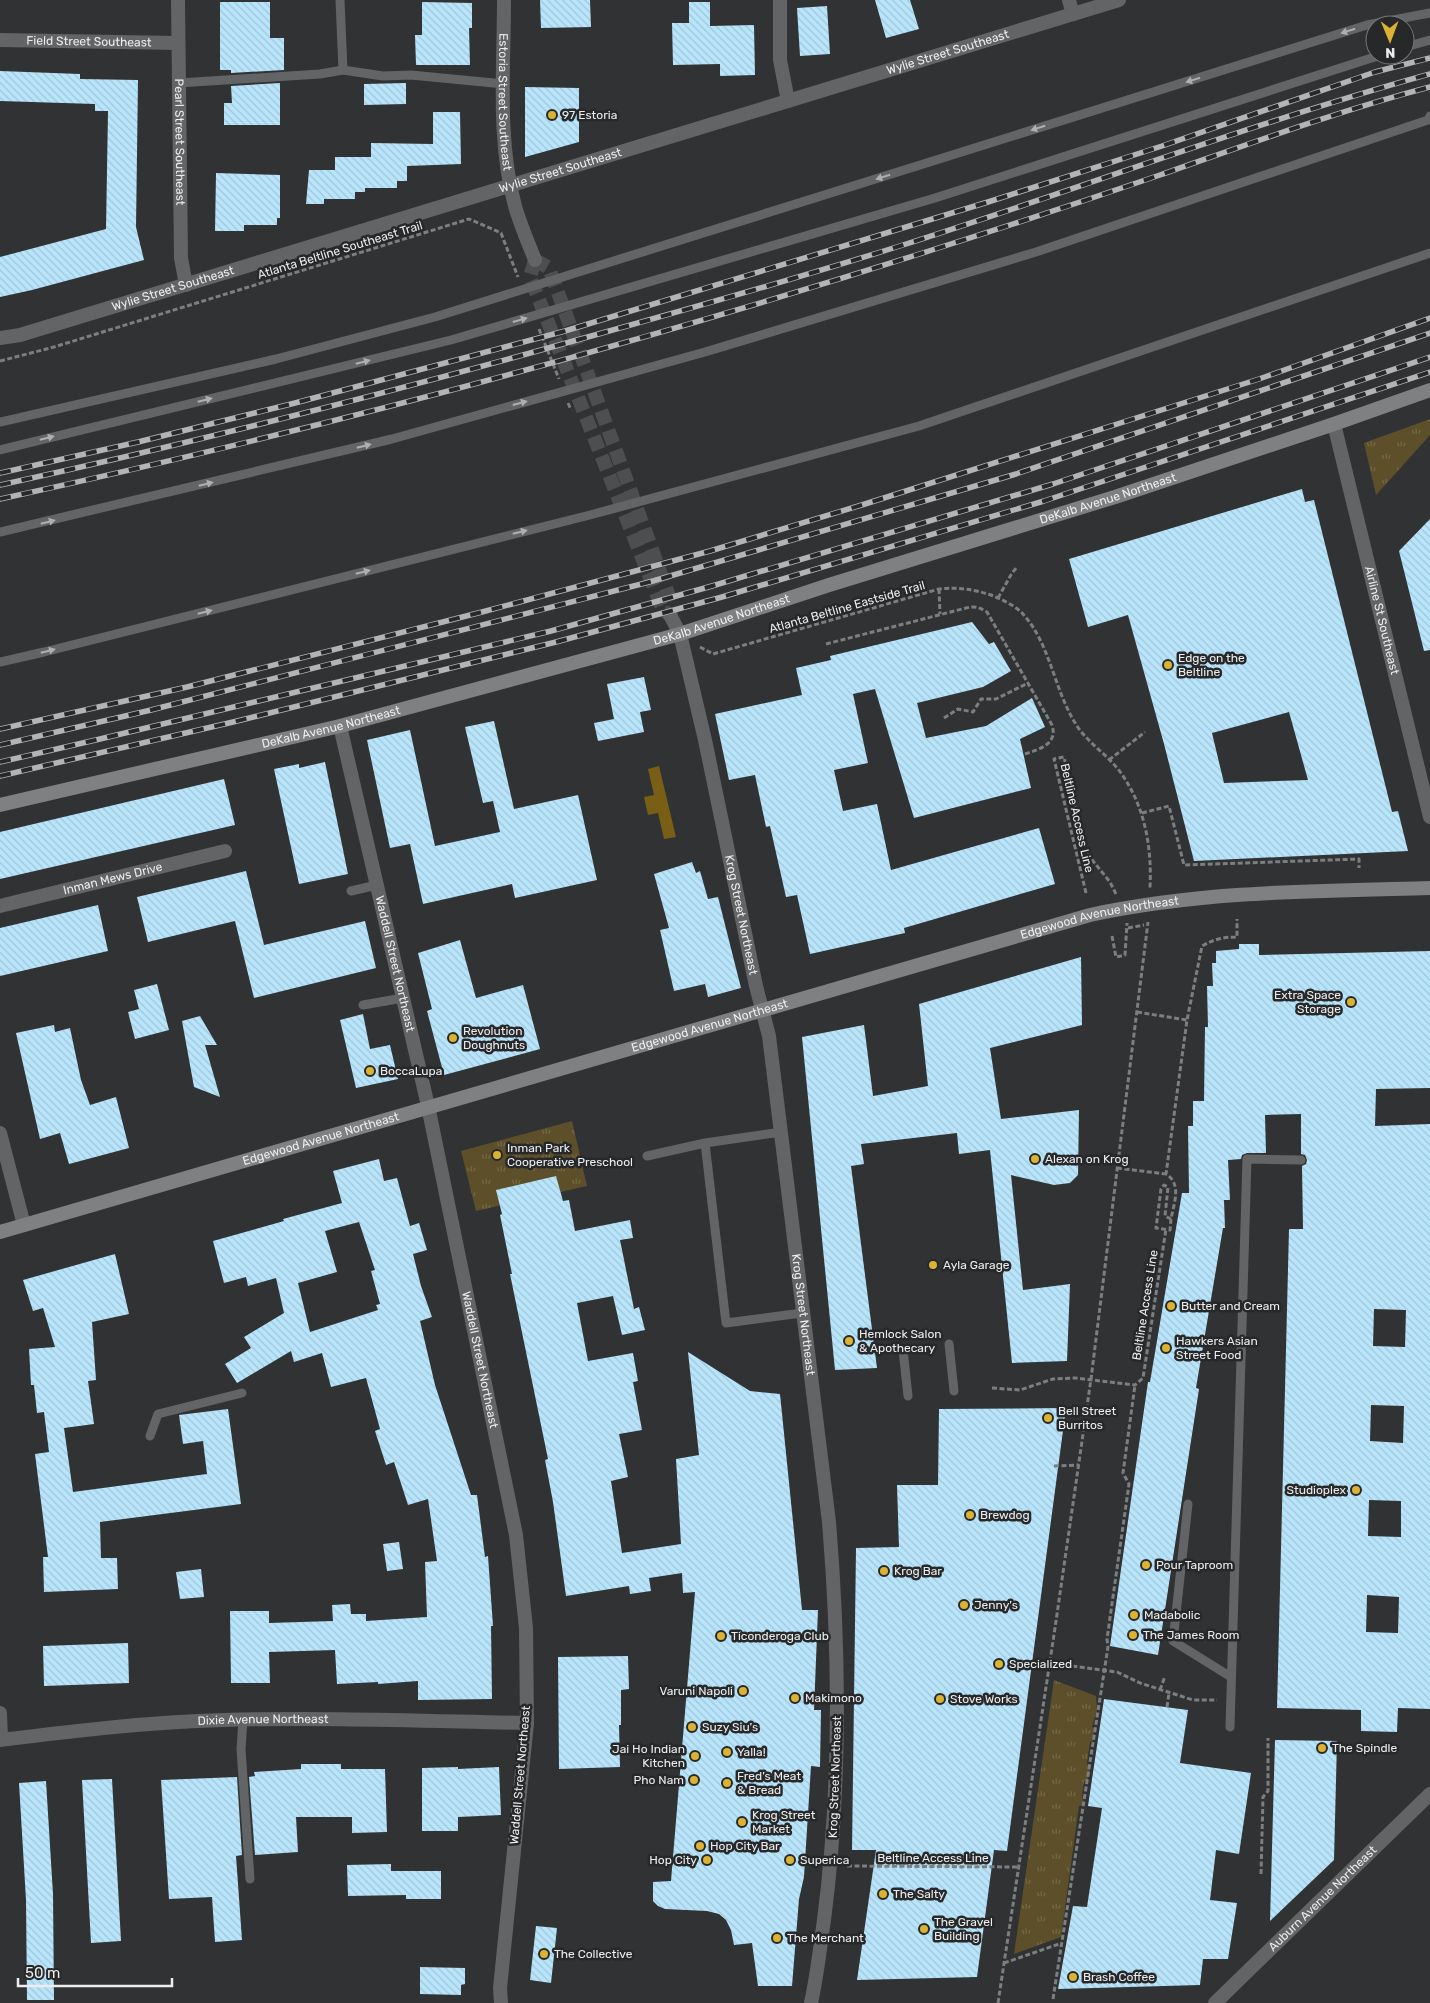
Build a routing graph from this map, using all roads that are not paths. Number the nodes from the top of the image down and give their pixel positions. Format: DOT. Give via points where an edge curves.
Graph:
graph roads {
  1 [pos="178,0"];
  2 [pos="340,0"];
  3 [pos="504,0"];
  4 [pos="780,0"];
  5 [pos="1069,0"];
  6 [pos="1119,0"];
  7 [pos="1430,13"];
  8 [pos="1073,14"];
  9 [pos="0,40"];
  10 [pos="1430,40"];
  11 [pos="178,43"];
  12 [pos="1415,44"];
  13 [pos="1365,60"];
  14 [pos="343,70"];
  15 [pos="179,83"];
  16 [pos="504,84"];
  17 [pos="788,101"];
  18 [pos="1430,116"];
  19 [pos="510,186"];
  20 [pos="1430,253"];
  21 [pos="535,260"];
  22 [pos="186,285"];
  23 [pos="0,338"];
  24 [pos="1430,390"];
  25 [pos="0,422"];
  26 [pos="1334,424"];
  27 [pos="0,450"];
  28 [pos="0,532"];
  29 [pos="670,615"];
  30 [pos="680,634"];
  31 [pos="0,662"];
  32 [pos="340,726"];
  33 [pos="1428,800"];
  34 [pos="0,805"];
  35 [pos="1430,817"];
  36 [pos="226,851"];
  37 [pos="377,885"];
  38 [pos="1430,888"];
  39 [pos="351,892"];
  40 [pos="0,906"];
  41 [pos="403,998"];
  42 [pos="362,1004"];
  43 [pos="762,1010"];
  44 [pos="428,1106"];
  45 [pos="781,1132"];
  46 [pos="0,1133"];
  47 [pos="705,1143"];
  48 [pos="647,1156"];
  49 [pos="1301,1160"];
  50 [pos="24,1225"];
  51 [pos="0,1232"];
  52 [pos="802,1313"];
  53 [pos="949,1344"];
  54 [pos="903,1350"];
  55 [pos="954,1391"];
  56 [pos="242,1393"];
  57 [pos="908,1396"];
  58 [pos="150,1436"];
  59 [pos="1188,1504"];
  60 [pos="1231,1677"];
  61 [pos="0,1713"];
  62 [pos="243,1720"];
  63 [pos="526,1723"];
  64 [pos="1230,1727"];
  65 [pos="0,1740"];
  66 [pos="1430,1794"];
  67 [pos="250,1879"];
  68 [pos="501,2003"];
  69 [pos="812,2003"];
  70 [pos="1215,2003"];
  1 -- 11 [label="street, Pearl Street Southeast"];
  2 -- 14 [label="lane"];
  3 -- 16 [label="street, Estoria Street Southeast"];
  4 -- 17 [label="street" via="780,60"];
  5 -- 8 [label="street"];
  6 -- 8 [label="street, Wylie Street Southeast"];
  7 -- 25 [label="lane, one-way" via="1367,25 435,317 276,359"];
  8 -- 17 [label="street, Wylie Street Southeast"];
  9 -- 11 [label="street, Field Street Southeast"];
  10 -- 12 [label="lane"];
  11 -- 15 [label="street, Pearl Street Southeast"];
  27 -- 13 [label="lane, one-way" via="451,340 935,198"];
  14 -- 15 [label="lane"];
  14 -- 16 [label="lane" via="383,76 411,74"];
  15 -- 22 [label="street, Pearl Street Southeast" via="180,258"];
  16 -- 19 [label="street, Estoria Street Southeast" via="504,137"];
  17 -- 19 [label="street, Wylie Street Southeast"];
  28 -- 18 [label="lane, one-way" via="392,439 705,352 1036,252 1428,120"];
  19 -- 21 [label="street, Estoria Street Southeast"];
  19 -- 22 [label="street, Wylie Street Southeast"];
  31 -- 20 [label="lane, one-way" via="590,515 919,426"];
  22 -- 23 [label="street, Wylie Street Southeast" via="20,335"];
  24 -- 26 [label="main road, DeKalb Avenue Northeast"];
  26 -- 30 [label="main road, DeKalb Avenue Northeast"];
  26 -- 33 [label="street, Airline St Southeast"];
  29 -- 30 [label="street, Krog Street Northeast"];
  30 -- 32 [label="main road, DeKalb Avenue Northeast"];
  30 -- 43 [label="street, Krog Street Northeast"];
  32 -- 34 [label="main road, DeKalb Avenue Northeast"];
  32 -- 37 [label="street, Waddell Street Northeast"];
  33 -- 35 [label="street, Airline St Southeast"];
  36 -- 40 [label="street, Inman Mews Drive"];
  37 -- 39 [label="lane"];
  37 -- 41 [label="street, Waddell Street Northeast"];
  38 -- 43 [label="main road, Edgewood Avenue Northeast" via="1262,893 1120,908"];
  41 -- 42 [label="lane"];
  41 -- 44 [label="street, Waddell Street Northeast"];
  43 -- 44 [label="main road, Edgewood Avenue Northeast"];
  43 -- 45 [label="street, Krog Street Northeast" via="769,1036"];
  44 -- 50 [label="main road, Edgewood Avenue Northeast"];
  44 -- 63 [label="street, Waddell Street Northeast" via="516,1535 526,1628"];
  45 -- 47 [label="lane"];
  45 -- 52 [label="street, Krog Street Northeast"];
  46 -- 50 [label="street"];
  47 -- 48 [label="lane"];
  47 -- 52 [label="lane" via="726,1323"];
  49 -- 60 [label="lane" via="1247,1159"];
  50 -- 51 [label="main road, Edgewood Avenue Northeast"];
  52 -- 69 [label="street, Krog Street Northeast" via="830,1531 838,1689 831,1865"];
  53 -- 55 [label="lane"];
  54 -- 57 [label="lane"];
  56 -- 58 [label="lane" via="158,1414"];
  59 -- 60 [label="lane" via="1173,1641"];
  60 -- 64 [label="lane"];
  61 -- 65 [label="street"];
  62 -- 63 [label="street, Dixie Avenue Northeast"];
  62 -- 65 [label="street, Dixie Avenue Northeast" via="125,1726"];
  62 -- 67 [label="lane" via="241,1749"];
  63 -- 68 [label="street, Waddell Street Northeast"];
  66 -- 70 [label="street, Auburn Avenue Northeast"];
}
